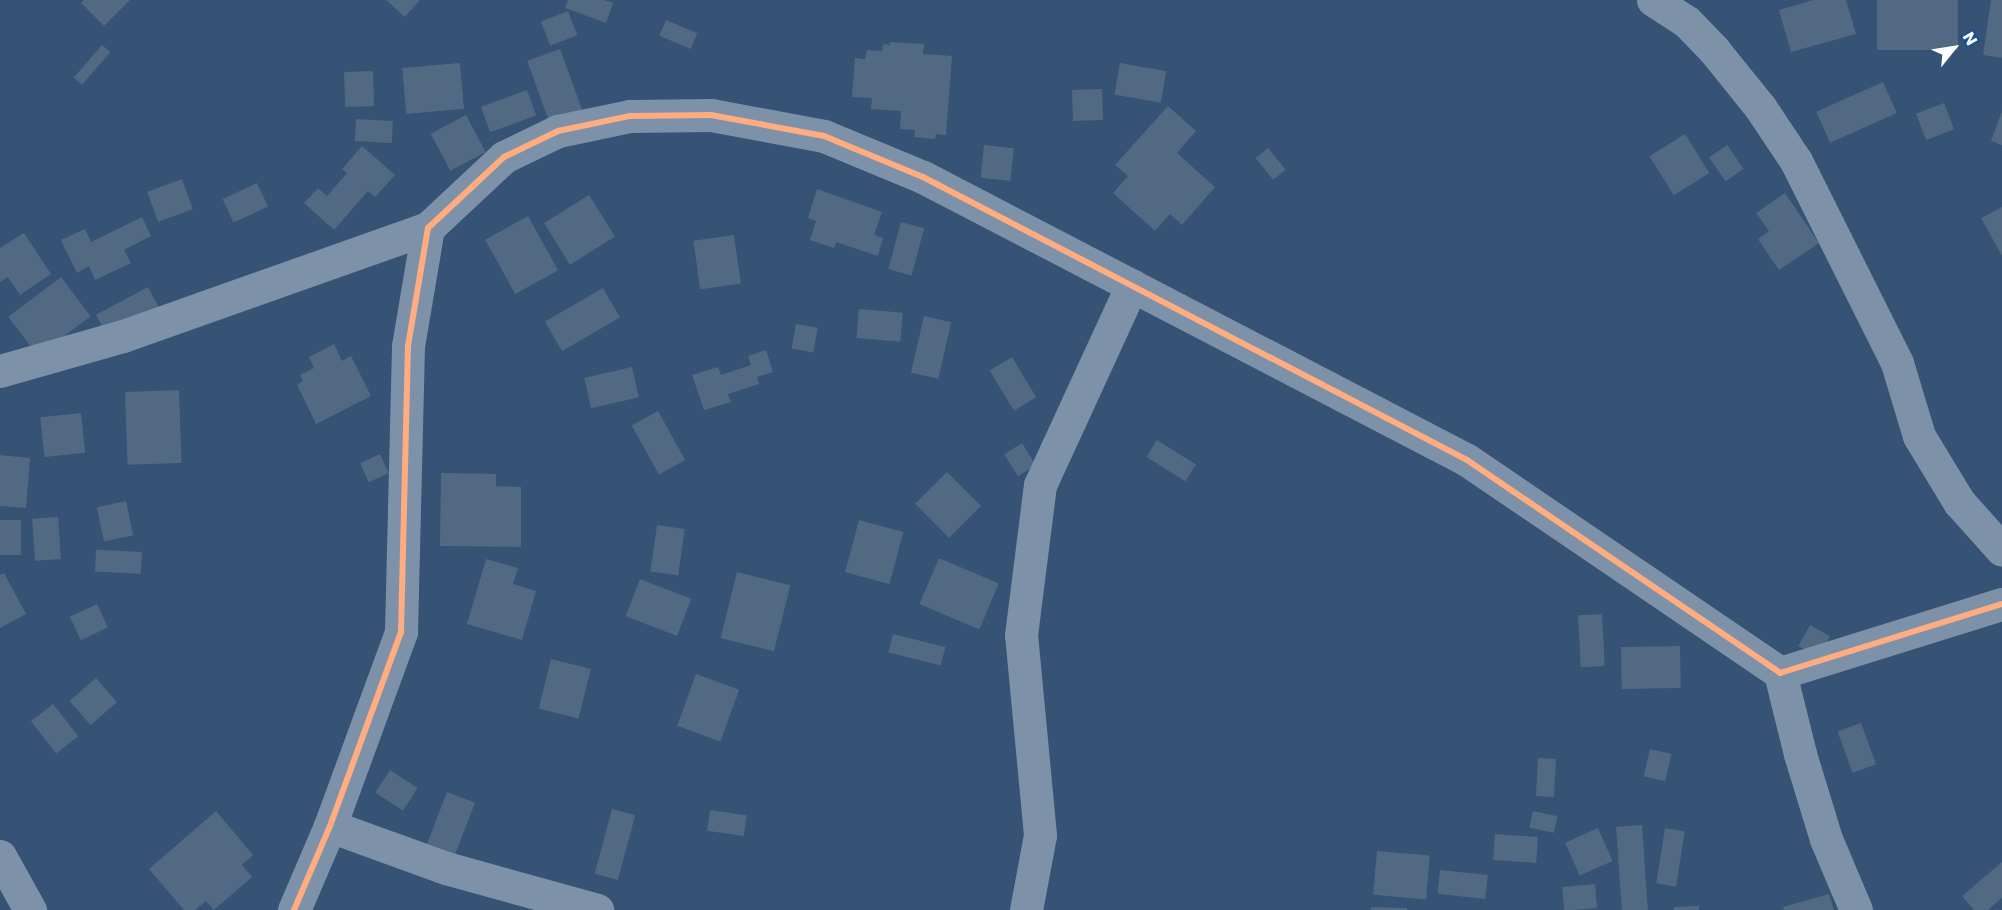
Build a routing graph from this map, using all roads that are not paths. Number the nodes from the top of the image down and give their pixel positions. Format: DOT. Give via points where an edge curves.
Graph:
graph roads {
  1 [pos="1653,0"];
  2 [pos="428,228"];
  3 [pos="1132,285"];
  4 [pos="0,371"];
  5 [pos="2002,550"];
  6 [pos="2002,604"];
  7 [pos="1780,673"];
  8 [pos="330,826"];
  9 [pos="0,856"];
  10 [pos="30,910"];
  11 [pos="294,910"];
  12 [pos="597,910"];
  13 [pos="1026,910"];
  14 [pos="1856,910"];
  1 -- 5 [label="street" via="1687,22 1714,50 1760,107 1796,161 1897,363 1919,436 1959,502"];
  2 -- 3 [label="street" via="504,157 558,131 630,116 711,115 824,136 923,177"];
  2 -- 4 [label="street" via="123,336"];
  2 -- 8 [label="street" via="408,346 401,632"];
  3 -- 7 [label="street" via="1467,460"];
  3 -- 13 [label="street" via="1040,485 1021,635 1040,835"];
  6 -- 7 [label="street"];
  7 -- 14 [label="street" via="1826,839"];
  8 -- 11 [label="street"];
  8 -- 12 [label="street" via="446,868"];
  9 -- 10 [label="street"];
}
